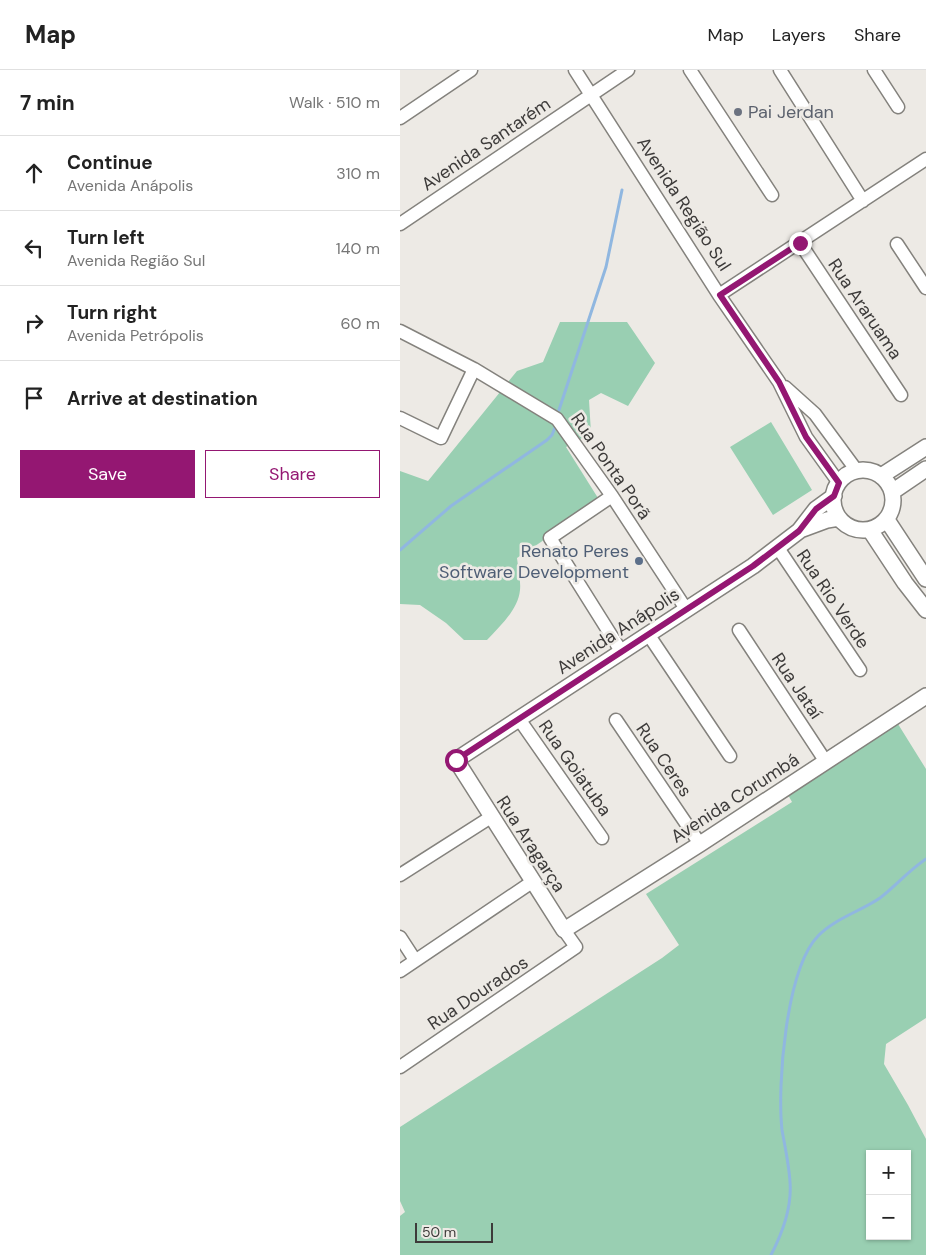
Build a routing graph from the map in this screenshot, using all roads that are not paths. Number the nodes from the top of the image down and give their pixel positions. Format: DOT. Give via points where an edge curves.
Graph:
graph roads {
  1 [pos="471,70"];
  2 [pos="575,70"];
  3 [pos="628,70"];
  4 [pos="690,70"];
  5 [pos="780,70"];
  6 [pos="874,70"];
  7 [pos="591,94"];
  8 [pos="898,107"];
  9 [pos="400,118"];
  10 [pos="926,159"];
  11 [pos="772,195"];
  12 [pos="863,202"];
  13 [pos="400,224"];
  14 [pos="800,243"];
  15 [pos="897,244"];
  16 [pos="926,288"];
  17 [pos="720,295"];
  18 [pos="400,331"];
  19 [pos="474,369"];
  20 [pos="779,382"];
  21 [pos="901,395"];
  22 [pos="400,418"];
  23 [pos="926,447"];
  24 [pos="926,469"];
  25 [pos="857,471"];
  26 [pos="881,476"];
  27 [pos="836,489"];
  28 [pos="892,492"];
  29 [pos="612,496"];
  30 [pos="839,518"];
  31 [pos="887,520"];
  32 [pos="870,530"];
  33 [pos="799,531"];
  34 [pos="778,548"];
  35 [pos="926,579"];
  36 [pos="686,609"];
  37 [pos="926,610"];
  38 [pos="739,630"];
  39 [pos="648,634"];
  40 [pos="621,651"];
  41 [pos="860,670"];
  42 [pos="926,696"];
  43 [pos="519,719"];
  44 [pos="616,720"];
  45 [pos="730,756"];
  46 [pos="456,760"];
  47 [pos="826,762"];
  48 [pos="491,817"];
  49 [pos="602,838"];
  50 [pos="700,844"];
  51 [pos="400,875"];
  52 [pos="532,882"];
  53 [pos="564,930"];
  54 [pos="400,937"];
  55 [pos="576,947"];
  56 [pos="415,960"];
  57 [pos="400,971"];
  58 [pos="400,1067"];
  1 -- 9 [label="street"];
  2 -- 7 [label="street, Avenida Região Sul"];
  3 -- 7 [label="street, Avenida Santarém"];
  4 -- 11 [label="street"];
  5 -- 12 [label="street"];
  6 -- 8 [label="street"];
  7 -- 13 [label="street, Avenida Santarém"];
  7 -- 17 [label="street, Avenida Região Sul"];
  10 -- 12 [label="street"];
  12 -- 14 [label="street"];
  14 -- 17 [label="street"];
  14 -- 21 [label="street, Rua Araruama"];
  15 -- 16 [label="street"];
  17 -- 20 [label="street, Avenida Região Sul"];
  18 -- 19 [label="street, Rua Ponta Porã"];
  19 -- 22 [label="street" via="440,438"];
  19 -- 29 [label="street, Rua Ponta Porã" via="557,419"];
  20 -- 25 [label="street, Avenida Região Sul" via="815,414"];
  20 -- 27 [label="street, Avenida Região Sul"];
  23 -- 26 [label="street"];
  24 -- 28 [label="street"];
  25 -- 26 [label="street"];
  25 -- 27 [label="street" via="847,475"];
  26 -- 28 [label="street"];
  27 -- 30 [label="street" via="834,509"];
  27 -- 33 [label="street, Avenida Anápolis"];
  28 -- 31 [label="street" via="893,506"];
  29 -- 36 [label="street, Rua Ponta Porã"];
  29 -- 40 [label="street" via="550,538"];
  30 -- 32 [label="street" via="854,529"];
  30 -- 33 [label="street, Avenida Anápolis"];
  31 -- 32 [label="street"];
  31 -- 35 [label="street"];
  32 -- 37 [label="street"];
  33 -- 34 [label="street, Avenida Anápolis"];
  34 -- 36 [label="street, Avenida Anápolis"];
  34 -- 41 [label="street, Rua Rio Verde"];
  36 -- 39 [label="street, Avenida Anápolis"];
  38 -- 47 [label="street, Rua Jataí"];
  39 -- 40 [label="street, Avenida Anápolis"];
  39 -- 45 [label="street"];
  40 -- 43 [label="street, Avenida Anápolis"];
  42 -- 47 [label="street, Avenida Corumbá"];
  43 -- 46 [label="street, Avenida Anápolis"];
  43 -- 49 [label="street, Rua Goiatuba"];
  44 -- 50 [label="street, Rua Ceres"];
  46 -- 48 [label="street, Rua Aragarça"];
  47 -- 50 [label="street, Avenida Corumbá"];
  48 -- 51 [label="street"];
  48 -- 52 [label="street, Rua Aragarça"];
  50 -- 53 [label="street, Avenida Corumbá"];
  52 -- 53 [label="street, Rua Aragarça"];
  52 -- 56 [label="street"];
  53 -- 55 [label="street, Rua Aragarça"];
  54 -- 56 [label="street"];
  55 -- 58 [label="street, Rua Dourados"];
  56 -- 57 [label="street"];
}
